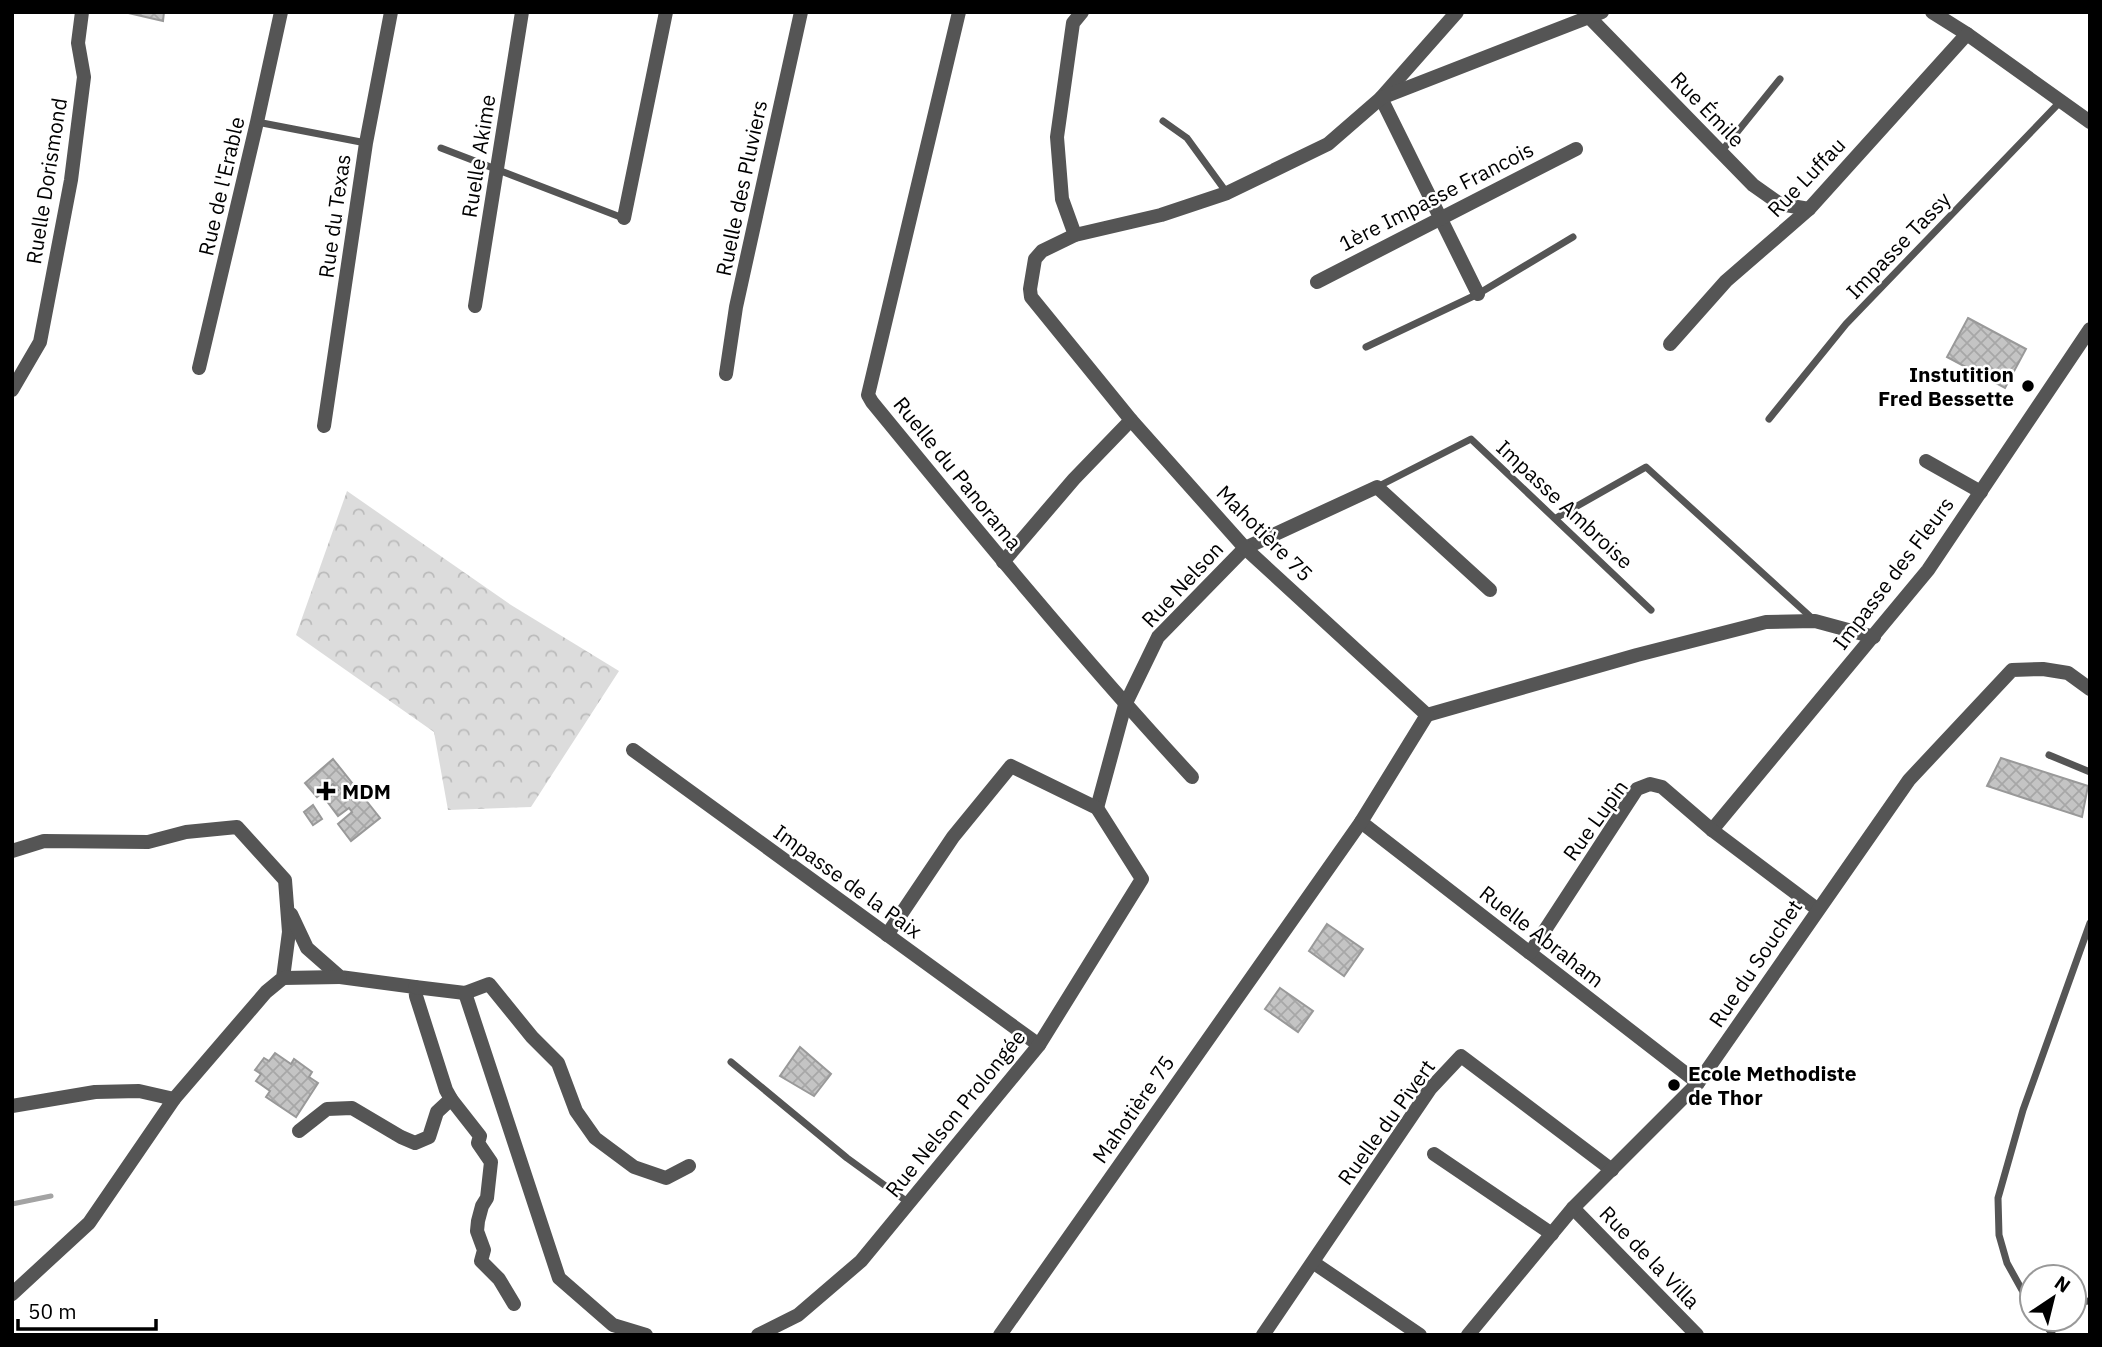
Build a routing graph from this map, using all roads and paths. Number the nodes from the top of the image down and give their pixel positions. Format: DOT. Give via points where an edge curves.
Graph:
graph roads {
  1 [pos="82,12"];
  2 [pos="281,12"];
  3 [pos="391,12"];
  4 [pos="522,12"];
  5 [pos="666,12"];
  6 [pos="801,12"];
  7 [pos="959,12"];
  8 [pos="1082,12"];
  9 [pos="1457,12"];
  10 [pos="1932,12"];
  11 [pos="1596,15"];
  12 [pos="1967,34"];
  13 [pos="1780,79"];
  14 [pos="1381,98"];
  15 [pos="2060,102"];
  16 [pos="1163,121"];
  17 [pos="257,122"];
  18 [pos="2090,122"];
  19 [pos="366,143"];
  20 [pos="441,148"];
  21 [pos="1576,149"];
  22 [pos="1720,152"];
  23 [pos="497,169"];
  24 [pos="1227,193"];
  25 [pos="1809,209"];
  26 [pos="1441,217"];
  27 [pos="624,218"];
  28 [pos="1075,235"];
  29 [pos="1573,237"];
  30 [pos="1317,282"];
  31 [pos="1478,294"];
  32 [pos="475,306"];
  33 [pos="2090,329"];
  34 [pos="1670,344"];
  35 [pos="1366,347"];
  36 [pos="199,368"];
  37 [pos="726,374"];
  38 [pos="12,390"];
  39 [pos="1769,419"];
  40 [pos="1130,420"];
  41 [pos="324,426"];
  42 [pos="1926,461"];
  43 [pos="1377,487"];
  44 [pos="1981,492"];
  45 [pos="1556,518"];
  46 [pos="1245,548"];
  47 [pos="1003,562"];
  48 [pos="1490,590"];
  49 [pos="1651,610"];
  50 [pos="1815,621"];
  51 [pos="1874,637"];
  52 [pos="2090,689"];
  53 [pos="1125,705"];
  54 [pos="1427,715"];
  55 [pos="633,750"];
  56 [pos="2049,755"];
  57 [pos="2090,772"];
  58 [pos="1192,777"];
  59 [pos="1097,808"];
  60 [pos="1361,822"];
  61 [pos="1712,830"];
  62 [pos="12,851"];
  63 [pos="287,904"];
  64 [pos="1817,909"];
  65 [pos="2090,923"];
  66 [pos="887,935"];
  67 [pos="1530,953"];
  68 [pos="341,977"];
  69 [pos="283,978"];
  70 [pos="415,987"];
  71 [pos="465,993"];
  72 [pos="1040,1045"];
  73 [pos="731,1062"];
  74 [pos="1698,1083"];
  75 [pos="174,1099"];
  76 [pos="451,1099"];
  77 [pos="12,1106"];
  78 [pos="299,1131"];
  79 [pos="1434,1154"];
  80 [pos="689,1166"];
  81 [pos="1612,1170"];
  82 [pos="909,1203"];
  83 [pos="1573,1208"];
  84 [pos="1552,1234"];
  85 [pos="1314,1263"];
  86 [pos="2018,1283"];
  87 [pos="12,1294"];
  88 [pos="513,1304"];
  89 [pos="646,1335"];
  90 [pos="758,1335"];
  91 [pos="1000,1335"];
  92 [pos="1263,1335"];
  93 [pos="1420,1335"];
  94 [pos="1468,1335"];
  95 [pos="1697,1335"];
  1 -- 38 [label="street, Ruelle Dorismond" via="78,43 84,77 68,193 40,342"];
  2 -- 17 [label="street, Rue de l'Erable"];
  3 -- 19 [label="street, Rue du Texas"];
  4 -- 23 [label="street, Ruelle Akime"];
  5 -- 27 [label="street"];
  6 -- 37 [label="street, Ruelle des Pluviers"];
  7 -- 47 [label="street, Ruelle du Panorama" via="868,395"];
  8 -- 28 [label="street" via="1073,23 1057,137 1062,199"];
  9 -- 14 [label="street"];
  10 -- 12 [label="street"];
  11 -- 14 [label="street, Mahotière 75"];
  11 -- 22 [label="street, Rue Émile"];
  12 -- 15 [label="street"];
  12 -- 25 [label="street, Rue Luffau"];
  13 -- 22 [label="lane"];
  14 -- 24 [label="street, Mahotière 75" via="1328,145"];
  14 -- 26 [label="street"];
  15 -- 18 [label="street"];
  15 -- 39 [label="lane, Impasse Tassy" via="1846,324"];
  16 -- 24 [label="lane" via="1187,138"];
  17 -- 19 [label="lane"];
  17 -- 36 [label="street, Rue de l'Erable"];
  19 -- 41 [label="street, Rue du Texas"];
  20 -- 23 [label="lane"];
  21 -- 26 [label="street, 1ère Impasse Francois"];
  22 -- 25 [label="street, Rue Émile" via="1780,204"];
  23 -- 27 [label="lane"];
  23 -- 32 [label="street, Ruelle Akime"];
  24 -- 28 [label="street, Mahotière 75" via="1161,215"];
  25 -- 34 [label="street, Rue Luffau" via="1726,281"];
  26 -- 30 [label="street, 1ère Impasse Francois"];
  26 -- 31 [label="street"];
  28 -- 40 [label="street, Mahotière 75" via="1035,259 1031,297"];
  29 -- 31 [label="lane"];
  31 -- 35 [label="lane"];
  33 -- 44 [label="street, Impasse des Fleurs"];
  40 -- 46 [label="street, Mahotière 75"];
  40 -- 47 [label="street"];
  42 -- 44 [label="street"];
  43 -- 45 [label="lane, Impasse Ambroise" via="1471,439"];
  43 -- 46 [label="street"];
  43 -- 48 [label="street"];
  44 -- 51 [label="street, Impasse des Fleurs" via="1928,570"];
  45 -- 49 [label="lane, Impasse Ambroise"];
  45 -- 50 [label="lane" via="1646,467"];
  46 -- 53 [label="street, Rue Nelson" via="1158,637"];
  46 -- 54 [label="street, Mahotière 75"];
  47 -- 53 [label="street, Ruelle du Panorama"];
  50 -- 51 [label="street"];
  50 -- 54 [label="street" via="1766,622"];
  51 -- 61 [label="street, Impasse des Fleurs"];
  52 -- 64 [label="street, Rue du Souchet" via="2068,673 2043,668 2012,670 1909,780"];
  53 -- 58 [label="street, Ruelle du Panorama"];
  53 -- 59 [label="street, Rue Nelson"];
  54 -- 60 [label="street, Mahotière 75"];
  55 -- 66 [label="street, Impasse de la Paix"];
  56 -- 57 [label="lane"];
  59 -- 66 [label="street" via="1011,766 953,837"];
  59 -- 72 [label="street, Rue Nelson Prolongée" via="1142,879"];
  60 -- 67 [label="street, Ruelle Abraham"];
  60 -- 91 [label="street, Mahotière 75"];
  61 -- 64 [label="street, Rue Lupin"];
  61 -- 67 [label="street, Rue Lupin" via="1662,787 1637,789"];
  62 -- 63 [label="street" via="44,841 148,842 186,832 237,827 285,880"];
  63 -- 68 [label="street" via="307,948"];
  63 -- 69 [label="street" via="289,932"];
  64 -- 74 [label="street, Rue du Souchet"];
  65 -- 86 [label="lane" via="2023,1110 1998,1198 1999,1235"];
  66 -- 72 [label="street, Impasse de la Paix"];
  67 -- 74 [label="street, Ruelle Abraham"];
  68 -- 69 [label="street"];
  68 -- 70 [label="street"];
  69 -- 75 [label="street"];
  70 -- 71 [label="street"];
  70 -- 76 [label="street"];
  71 -- 80 [label="street" via="489,984 558,1063 576,1111 595,1138 634,1167 666,1178"];
  71 -- 89 [label="street" via="559,1278 613,1325"];
  72 -- 82 [label="street, Rue Nelson Prolongée"];
  73 -- 82 [label="lane"];
  74 -- 81 [label="street, Rue du Souchet"];
  75 -- 77 [label="street" via="139,1091 95,1092"];
  75 -- 87 [label="street" via="89,1223"];
  76 -- 78 [label="street" via="437,1112 429,1137 415,1143 352,1108 327,1109"];
  76 -- 88 [label="street" via="480,1136 478,1143 491,1162 487,1198 478,1221 484,1250 481,1261 499,1279"];
  79 -- 84 [label="street"];
  81 -- 83 [label="street, Rue du Souchet"];
  81 -- 85 [label="street, Ruelle du Pivert" via="1461,1056 1430,1089"];
  82 -- 90 [label="street, Rue Nelson Prolongée" via="861,1261 798,1315"];
  83 -- 84 [label="street, Rue du Souchet"];
  83 -- 95 [label="street, Rue de la Villa"];
  84 -- 94 [label="street, Rue du Souchet"];
  85 -- 92 [label="street, Ruelle du Pivert"];
  85 -- 93 [label="street"];
}
